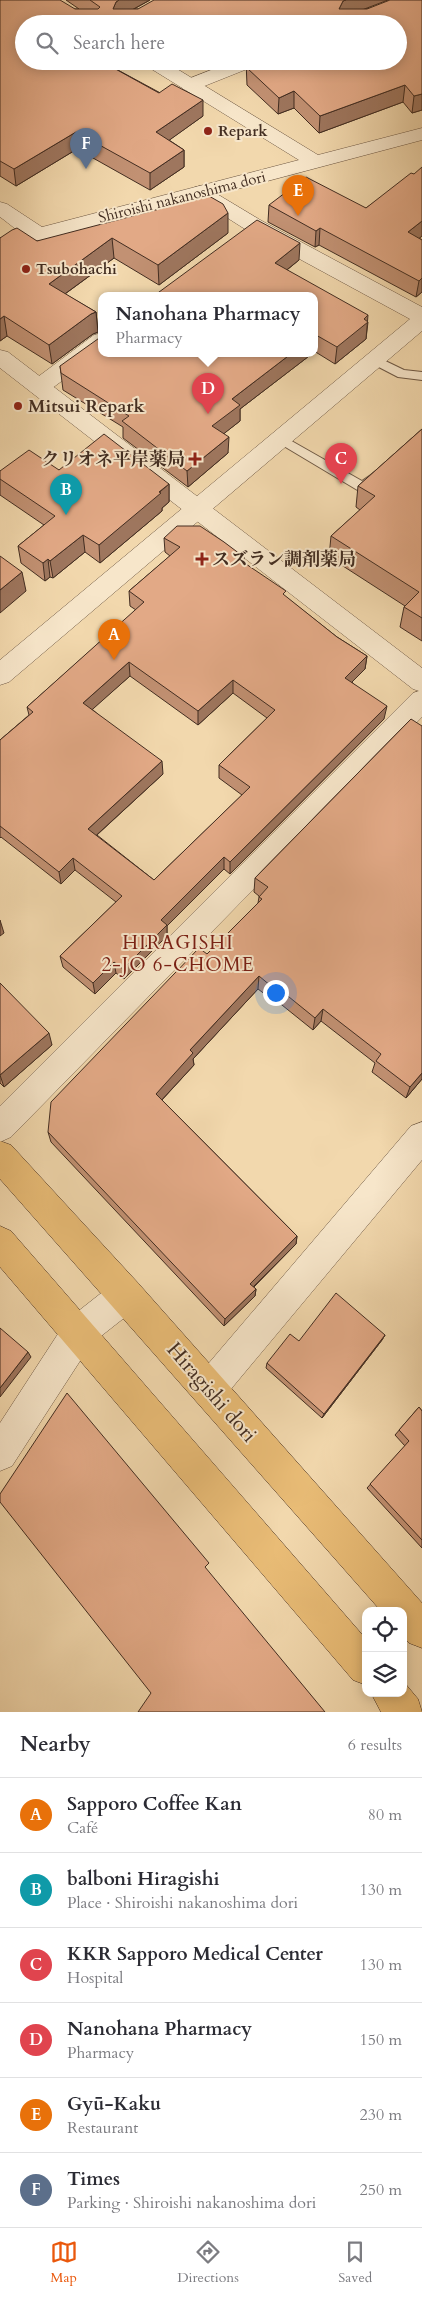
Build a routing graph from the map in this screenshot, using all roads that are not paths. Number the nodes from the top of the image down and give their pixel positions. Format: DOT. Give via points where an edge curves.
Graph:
graph roads {
  1 [pos="166,70"];
  2 [pos="228,70"];
  3 [pos="190,85"];
  4 [pos="422,134"];
  5 [pos="315,162"];
  6 [pos="200,192"];
  7 [pos="0,208"];
  8 [pos="38,234"];
  9 [pos="0,245"];
  10 [pos="422,316"];
  11 [pos="422,320"];
  12 [pos="98,343"];
  13 [pos="0,357"];
  14 [pos="375,360"];
  15 [pos="422,376"];
  16 [pos="39,387"];
  17 [pos="281,439"];
  18 [pos="385,468"];
  19 [pos="197,510"];
  20 [pos="0,675"];
  21 [pos="422,682"];
  22 [pos="422,700"];
  23 [pos="0,1127"];
  24 [pos="422,1137"];
  25 [pos="0,1156"];
  26 [pos="0,1242"];
  27 [pos="126,1295"];
  28 [pos="79,1332"];
  29 [pos="209,1389"];
  30 [pos="0,1454"];
  31 [pos="422,1630"];
  32 [pos="362,1661"];
  33 [pos="392,1697"];
  34 [pos="405,1712"];
  1 -- 3 [label="street"];
  2 -- 3 [label="street"];
  3 -- 5 [label="street"];
  4 -- 5 [label="street, Shiroishi nakanoshima dori"];
  5 -- 6 [label="street, Shiroishi nakanoshima dori"];
  6 -- 8 [label="street, Shiroishi nakanoshima dori"];
  6 -- 10 [label="street" via="248,231"];
  7 -- 8 [label="street"];
  8 -- 9 [label="street, Shiroishi nakanoshima dori"];
  11 -- 14 [label="street"];
  12 -- 16 [label="street"];
  13 -- 16 [label="street"];
  14 -- 15 [label="lane" via="402,374"];
  14 -- 17 [label="street"];
  16 -- 19 [label="street"];
  17 -- 18 [label="lane" via="363,488"];
  17 -- 19 [label="street"];
  19 -- 20 [label="street"];
  19 -- 21 [label="street"];
  22 -- 23 [label="street"];
  24 -- 29 [label="street"];
  25 -- 27 [label="highway, Hiragishi dori"];
  26 -- 28 [label="highway"];
  27 -- 28 [label="street"];
  27 -- 29 [label="highway, Hiragishi dori"];
  28 -- 30 [label="street"];
  28 -- 32 [label="highway"];
  29 -- 31 [label="highway, Hiragishi dori"];
  33 -- 34 [label="highway"];
}
